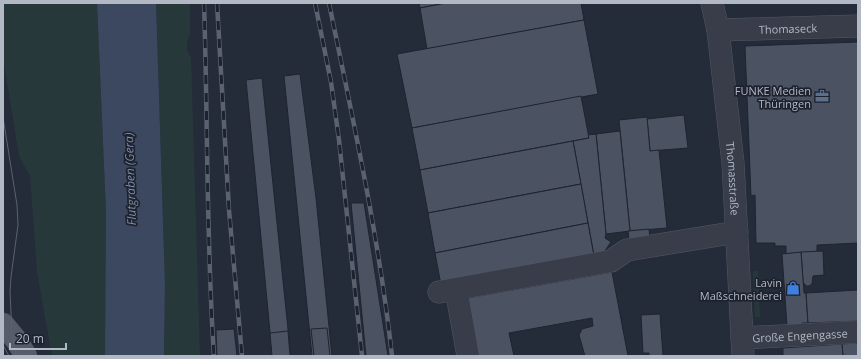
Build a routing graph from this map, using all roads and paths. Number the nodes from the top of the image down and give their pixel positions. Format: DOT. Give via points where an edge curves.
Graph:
graph roads {
  1 [pos="712,3"];
  2 [pos="858,26"];
  3 [pos="718,30"];
  4 [pos="737,232"];
  5 [pos="3,324"];
  6 [pos="858,332"];
  7 [pos="743,347"];
  8 [pos="26,356"];
  9 [pos="468,356"];
  1 -- 3 [label="street, Thomasstraße"];
  2 -- 3 [label="street, Thomaseck"];
  3 -- 4 [label="street, Thomasstraße"];
  4 -- 7 [label="street, Thomasstraße"];
  4 -- 9 [label="street" via="627,250 611,261 447,290"];
  5 -- 8 [label="main road"];
  6 -- 7 [label="street, Große Engengasse"];
}
